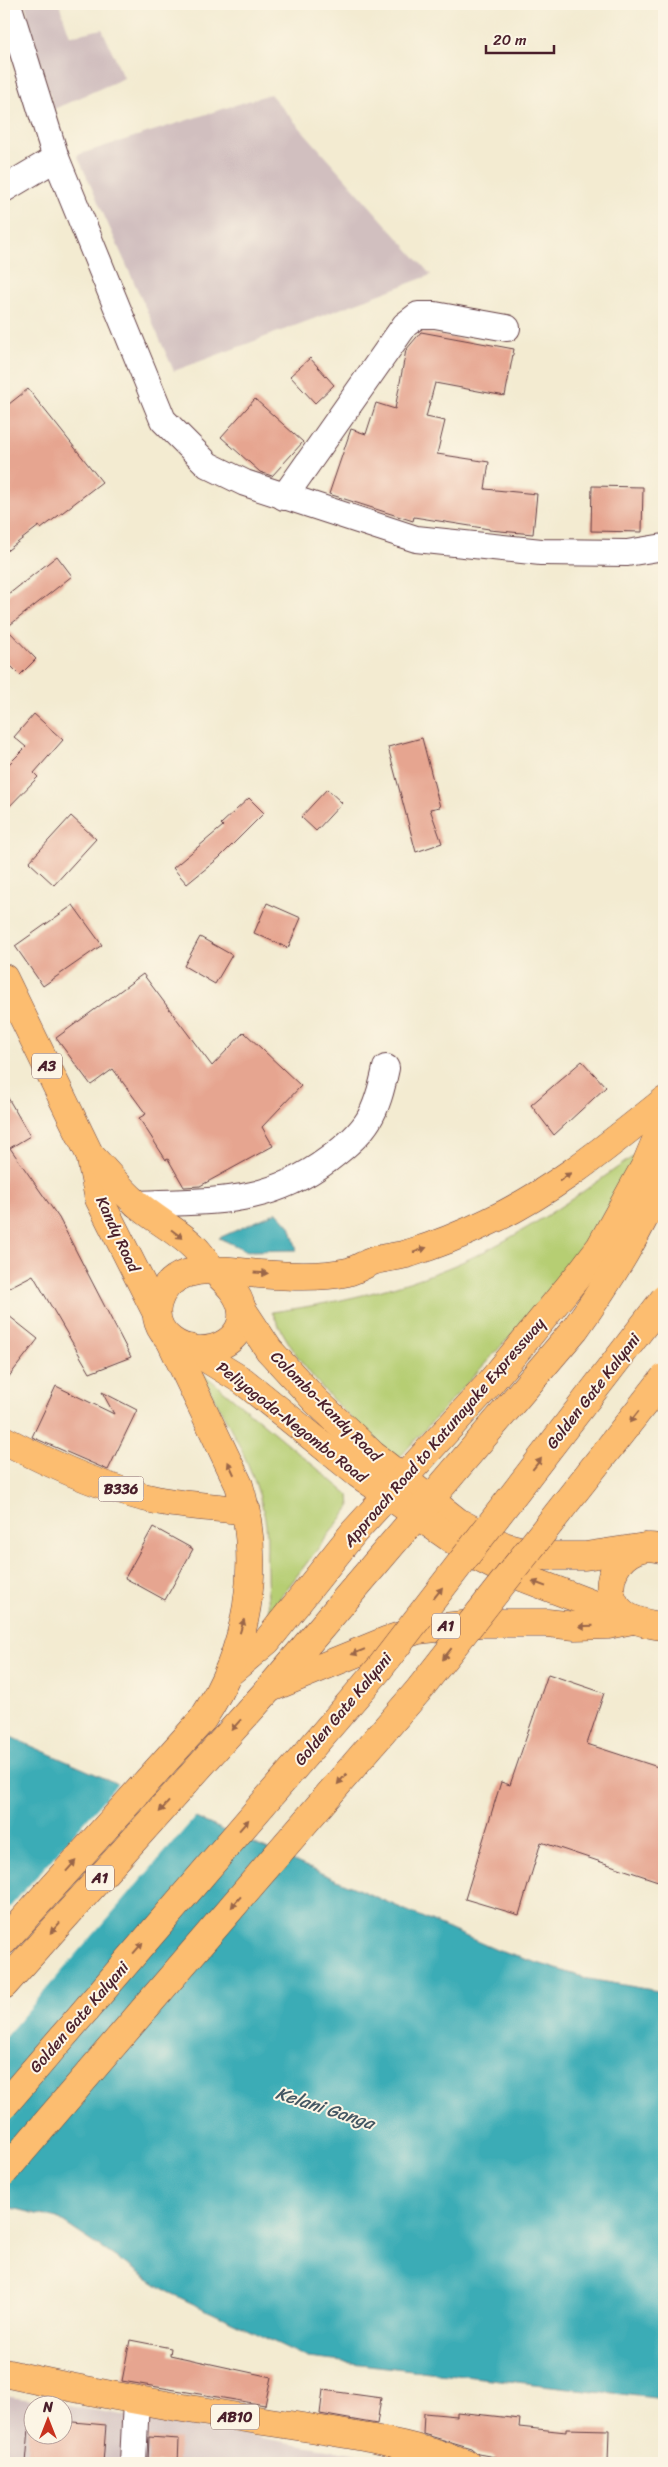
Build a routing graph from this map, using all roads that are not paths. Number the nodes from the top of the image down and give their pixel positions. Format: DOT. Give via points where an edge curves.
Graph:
graph roads {
  1 [pos="8,4"];
  2 [pos="56,158"];
  3 [pos="4,189"];
  4 [pos="507,328"];
  5 [pos="284,497"];
  6 [pos="664,546"];
  7 [pos="4,978"];
  8 [pos="386,1068"];
  9 [pos="664,1101"];
  10 [pos="664,1121"];
  11 [pos="90,1155"];
  12 [pos="664,1175"];
  13 [pos="136,1204"];
  14 [pos="213,1269"];
  15 [pos="664,1299"];
  16 [pos="242,1309"];
  17 [pos="155,1310"];
  18 [pos="179,1344"];
  19 [pos="664,1378"];
  20 [pos="4,1440"];
  21 [pos="246,1511"];
  22 [pos="654,1549"];
  23 [pos="654,1623"];
  24 [pos="229,1673"];
  25 [pos="269,1689"];
  26 [pos="4,1941"];
  27 [pos="4,1985"];
  28 [pos="4,2105"];
  29 [pos="4,2172"];
  30 [pos="4,2373"];
  31 [pos="136,2402"];
  32 [pos="133,2463"];
  33 [pos="466,2463"];
  1 -- 2 [label="street"];
  2 -- 3 [label="street"];
  2 -- 5 [label="street" via="163,420 208,465"];
  4 -- 5 [label="street" via="418,315 405,325"];
  5 -- 6 [label="street" via="416,539 541,552 627,553"];
  7 -- 11 [label="main road, Kandy Road / A3"];
  8 -- 13 [label="street" via="380,1098 362,1131 312,1172 282,1188 258,1195"];
  14 -- 9 [label="main road, one-way" via="303,1275 349,1272 374,1261 437,1244 487,1223 549,1188"];
  10 -- 24 [label="main road, Approach Road to Katunayake Expressway" via="646,1164 600,1247 581,1272 490,1384 354,1532 267,1641"];
  11 -- 13 [label="main road, Kandy Road / A3"];
  11 -- 17 [label="main road, Kandy Road / A3" via="99,1199"];
  12 -- 25 [label="main road, Approach Road to Katunayake Expressway" via="616,1271 575,1329"];
  13 -- 14 [label="main road, Kandy Road / A3, one-way" via="194,1247"];
  14 -- 16 [label="main road" via="235,1293"];
  14 -- 17 [label="main road" via="175,1278 160,1294"];
  28 -- 15 [label="main road, Golden Gate Kalyani, one-way, bridge" via="379,1669"];
  16 -- 18 [label="main road" via="238,1329 222,1347 208,1351"];
  16 -- 22 [label="main road, Colombo-Kandy Road" via="269,1350 315,1400 373,1455 458,1522 504,1546 543,1556 585,1556"];
  17 -- 18 [label="main road" via="160,1327"];
  21 -- 18 [label="main road, A1, one-way" via="239,1486"];
  23 -- 18 [label="main road, Peliyagoda-Negombo Road, one-way" via="479,1558 358,1474 243,1381"];
  19 -- 29 [label="main road, one-way, bridge" via="418,1691"];
  20 -- 21 [label="main road, B336" via="53,1464 155,1500"];
  24 -- 21 [label="main road, A1, one-way" via="249,1595 251,1536"];
  22 -- 23 [label="main road" via="637,1549 623,1557 614,1568 611,1583 616,1605"];
  23 -- 25 [label="main road, A1, one-way" via="575,1626 480,1623 418,1630"];
  26 -- 24 [label="main road, A1, one-way" via="202,1720"];
  25 -- 27 [label="main road, A1, one-way"];
  30 -- 31 [label="main road, AB10"];
  31 -- 32 [label="street"];
  31 -- 33 [label="main road, AB10" via="348,2435 428,2450"];
}
